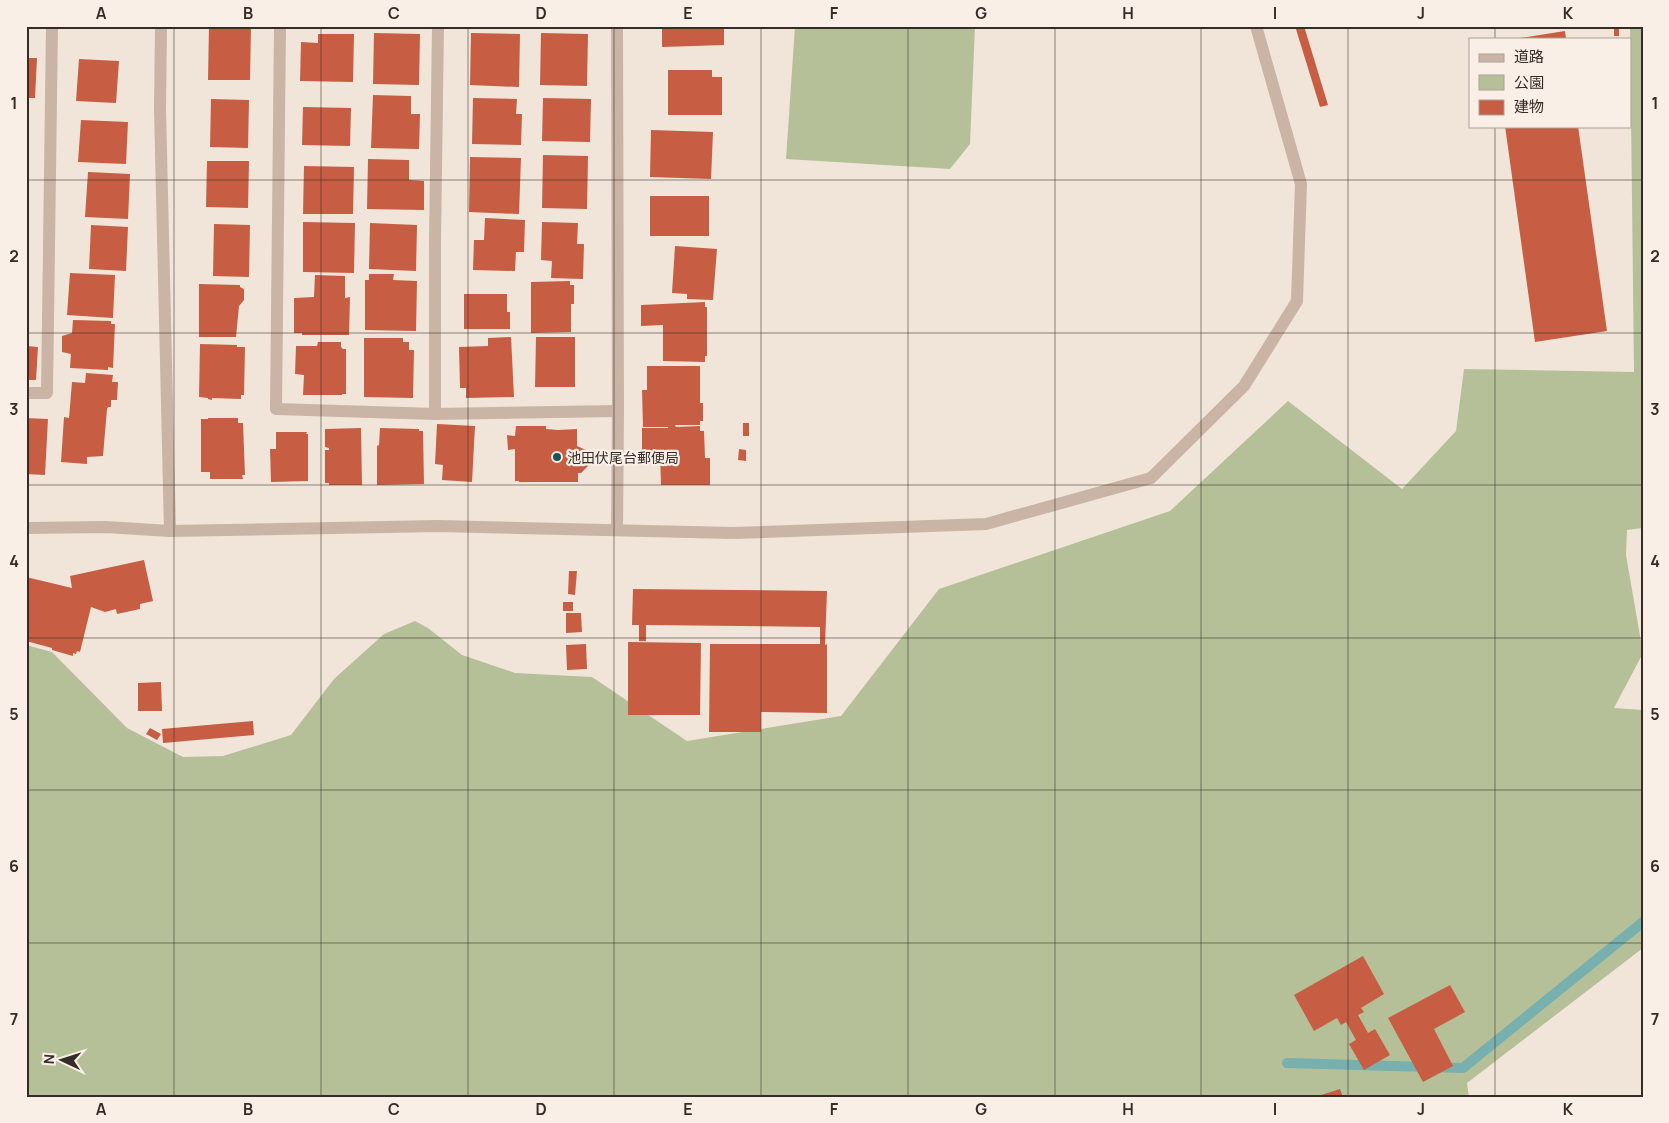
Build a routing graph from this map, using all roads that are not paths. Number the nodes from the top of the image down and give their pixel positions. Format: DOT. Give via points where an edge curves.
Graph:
graph roads {
  1 [pos="52,26"];
  2 [pos="161,26"];
  3 [pos="280,26"];
  4 [pos="438,26"];
  5 [pos="617,26"];
  6 [pos="1256,26"];
  7 [pos="26,393"];
  8 [pos="618,411"];
  9 [pos="435,414"];
  10 [pos="26,528"];
  11 [pos="617,530"];
  12 [pos="170,531"];
  1 -- 7 [label="street" via="47,393"];
  2 -- 12 [label="street"];
  3 -- 9 [label="street" via="276,409"];
  4 -- 9 [label="street"];
  5 -- 8 [label="street"];
  6 -- 11 [label="street" via="1301,184 1297,301 1244,386 1151,478 986,524 733,533"];
  8 -- 9 [label="street"];
  8 -- 11 [label="street"];
  10 -- 12 [label="street" via="106,527"];
  11 -- 12 [label="street" via="438,526"];
}
